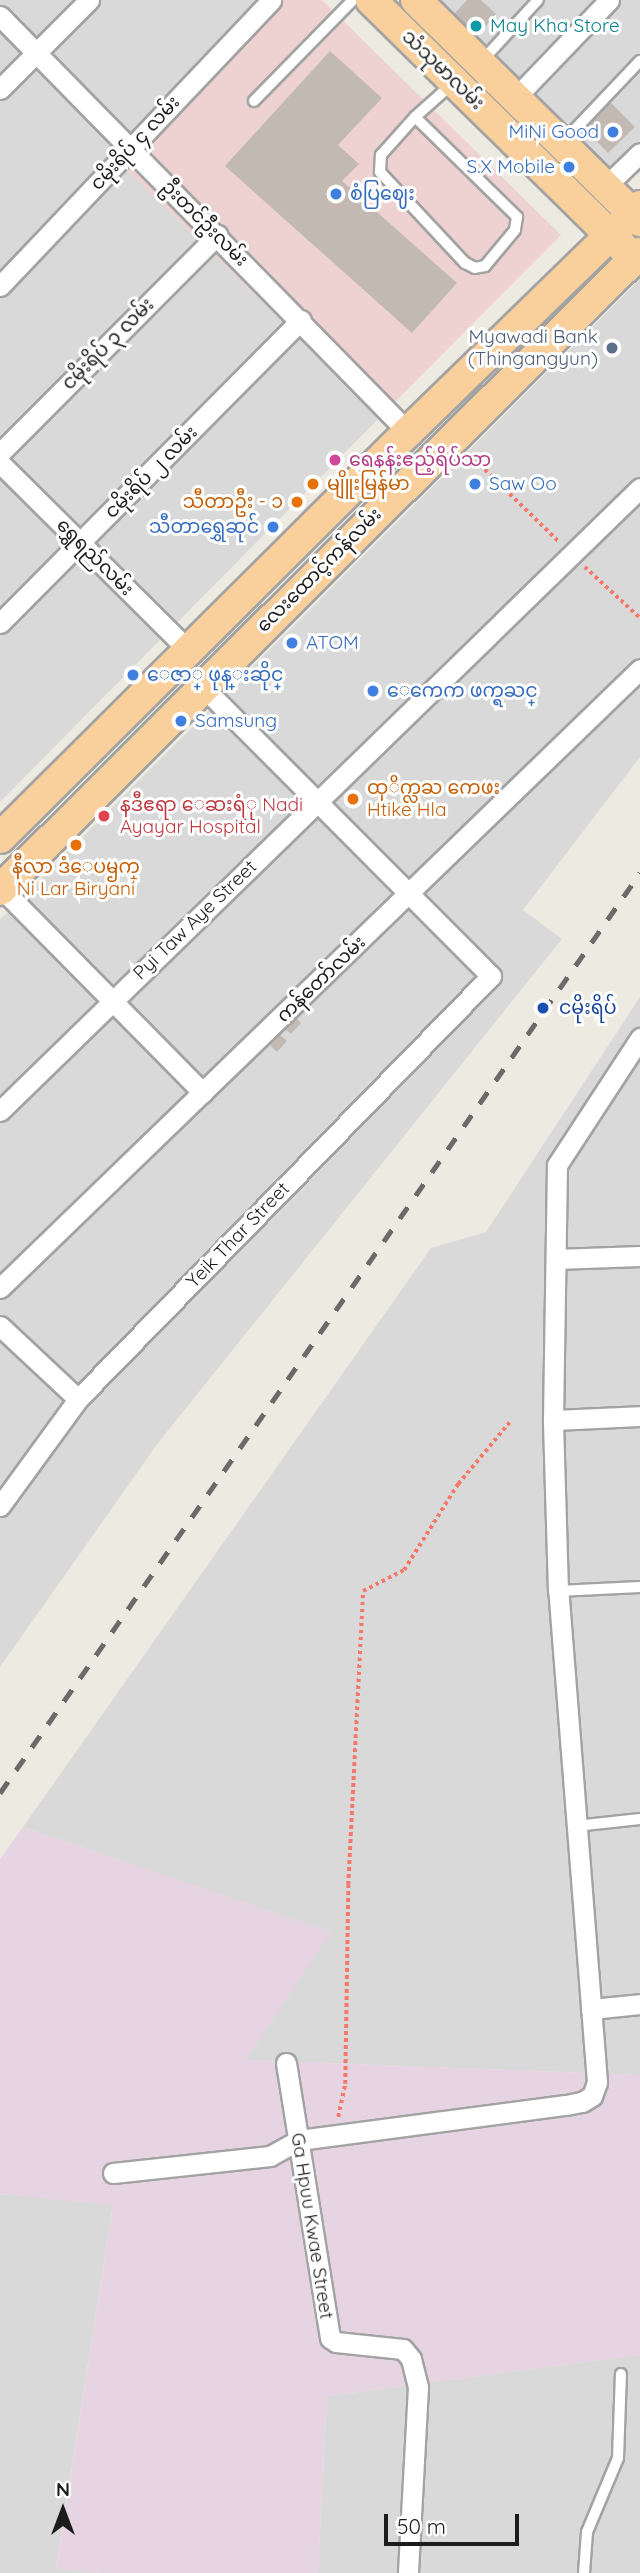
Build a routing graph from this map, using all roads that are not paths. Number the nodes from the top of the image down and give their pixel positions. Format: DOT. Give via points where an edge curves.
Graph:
graph roads {
  1 [pos="89,0"];
  2 [pos="271,0"];
  3 [pos="353,0"];
  4 [pos="371,0"];
  5 [pos="538,0"];
  6 [pos="610,0"];
  7 [pos="429,4"];
  8 [pos="0,16"];
  9 [pos="36,53"];
  10 [pos="640,61"];
  11 [pos="481,62"];
  12 [pos="455,81"];
  13 [pos="0,89"];
  14 [pos="517,96"];
  15 [pos="254,102"];
  16 [pos="415,117"];
  17 [pos="563,142"];
  18 [pos="131,148"];
  19 [pos="640,153"];
  20 [pos="606,186"];
  21 [pos="637,214"];
  22 [pos="217,235"];
  23 [pos="610,237"];
  24 [pos="638,258"];
  25 [pos="0,286"];
  26 [pos="301,320"];
  27 [pos="408,432"];
  28 [pos="0,453"];
  29 [pos="0,463"];
  30 [pos="640,488"];
  31 [pos="81,543"];
  32 [pos="0,624"];
  33 [pos="189,651"];
  34 [pos="640,669"];
  35 [pos="202,686"];
  36 [pos="97,740"];
  37 [pos="123,765"];
  38 [pos="317,799"];
  39 [pos="0,838"];
  40 [pos="1,889"];
  41 [pos="410,894"];
  42 [pos="113,1000"];
  43 [pos="640,1038"];
  44 [pos="202,1093"];
  45 [pos="0,1111"];
  46 [pos="640,1256"];
  47 [pos="556,1259"];
  48 [pos="0,1288"];
  49 [pos="0,1326"];
  50 [pos="78,1399"];
  51 [pos="640,1416"];
  52 [pos="552,1420"];
  53 [pos="0,1506"];
  54 [pos="640,1587"];
  55 [pos="558,1591"];
  56 [pos="640,1819"];
  57 [pos="575,1826"];
  58 [pos="640,2004"];
  59 [pos="592,2009"];
  60 [pos="286,2063"];
  61 [pos="299,2140"];
  62 [pos="113,2173"];
  63 [pos="621,2374"];
  64 [pos="408,2573"];
  65 [pos="584,2573"];
  1 -- 9 [label="street"];
  2 -- 18 [label="street, ငမိုးရိပ် ၄ လမ်း"];
  3 -- 15 [label="lane"];
  4 -- 12 [label="main road, သံသုမာလမ်း"];
  5 -- 11 [label="lane"];
  6 -- 14 [label="street"];
  7 -- 11 [label="main road, သံသုမာလမ်း"];
  8 -- 9 [label="street, ဦးတင်ဦးလမ်း"];
  9 -- 13 [label="street"];
  9 -- 18 [label="street, ဦးတင်ဦးလမ်း"];
  10 -- 17 [label="lane"];
  11 -- 14 [label="main road, သံသုမာလမ်း"];
  12 -- 16 [label="lane"];
  12 -- 23 [label="main road, သံသုမာလမ်း"];
  14 -- 17 [label="main road, သံသုမာလမ်း"];
  16 -- 16 [label="lane" via="381,155 380,172 465,263 485,266 515,230 517,217"];
  17 -- 20 [label="main road, သံသုမာလမ်း"];
  18 -- 22 [label="street, ဦးတင်ဦးလမ်း"];
  18 -- 25 [label="street, ငမိုးရိပ် ၄ လမ်း"];
  19 -- 20 [label="street"];
  20 -- 21 [label="main road, သံသုမာလမ်း"];
  21 -- 23 [label="main road, လေးထောင့်ကန်လမ်း"];
  22 -- 26 [label="street, ဦးတင်ဦးလမ်း"];
  22 -- 28 [label="street, ငမိုးရိပ် ၃ လမ်း"];
  23 -- 24 [label="main road, သံသုမာလမ်း"];
  23 -- 27 [label="main road, လေးထောင့်ကန်လမ်း"];
  24 -- 35 [label="main road, လေးထောင့်ကန်လမ်း"];
  26 -- 27 [label="street, ဦးတင်ဦးလမ်း"];
  26 -- 31 [label="street, ငမိုးရိပ် ၂ လမ်း"];
  27 -- 33 [label="main road, လေးထောင့်ကန်လမ်း"];
  29 -- 31 [label="street, ရွှေရည်လမ်း"];
  30 -- 38 [label="street, Pyi Taw Aye Street"];
  31 -- 32 [label="street, ငမိုးရိပ် ၂ လမ်း"];
  31 -- 33 [label="street, ရွှေရည်လမ်း"];
  33 -- 36 [label="main road, လေးထောင့်ကန်လမ်း"];
  34 -- 41 [label="street, ကန်တော်လမ်း"];
  35 -- 37 [label="main road, လေးထောင့်ကန်လမ်း"];
  35 -- 38 [label="street"];
  36 -- 37 [label="main road"];
  36 -- 39 [label="main road, လေးထောင့်ကန်လမ်း"];
  37 -- 40 [label="main road, လေးထောင့်ကန်လမ်း"];
  38 -- 41 [label="street"];
  38 -- 42 [label="street, Pyi Taw Aye Street"];
  40 -- 42 [label="street"];
  41 -- 44 [label="street, ကန်တော်လမ်း"];
  41 -- 50 [label="street, Yeik Thar Street" via="491,976"];
  42 -- 44 [label="street"];
  42 -- 45 [label="street, Pyi Taw Aye Street"];
  43 -- 47 [label="street" via="557,1165"];
  44 -- 48 [label="street, ကန်တော်လမ်း"];
  46 -- 47 [label="street"];
  47 -- 52 [label="street"];
  49 -- 50 [label="street"];
  50 -- 53 [label="street, Yeik Thar Street"];
  51 -- 52 [label="street"];
  52 -- 55 [label="street"];
  54 -- 55 [label="lane"];
  55 -- 57 [label="street"];
  56 -- 57 [label="lane"];
  57 -- 59 [label="street"];
  58 -- 59 [label="street"];
  59 -- 61 [label="street" via="597,2082 592,2095 582,2102"];
  60 -- 61 [label="street, Ga Hpuu Kwae Street"];
  61 -- 62 [label="street" via="270,2156"];
  61 -- 64 [label="street, Ga Hpuu Kwae Street" via="330,2338 404,2349 418,2387"];
  63 -- 65 [label="lane" via="618,2458 587,2532"];
}
